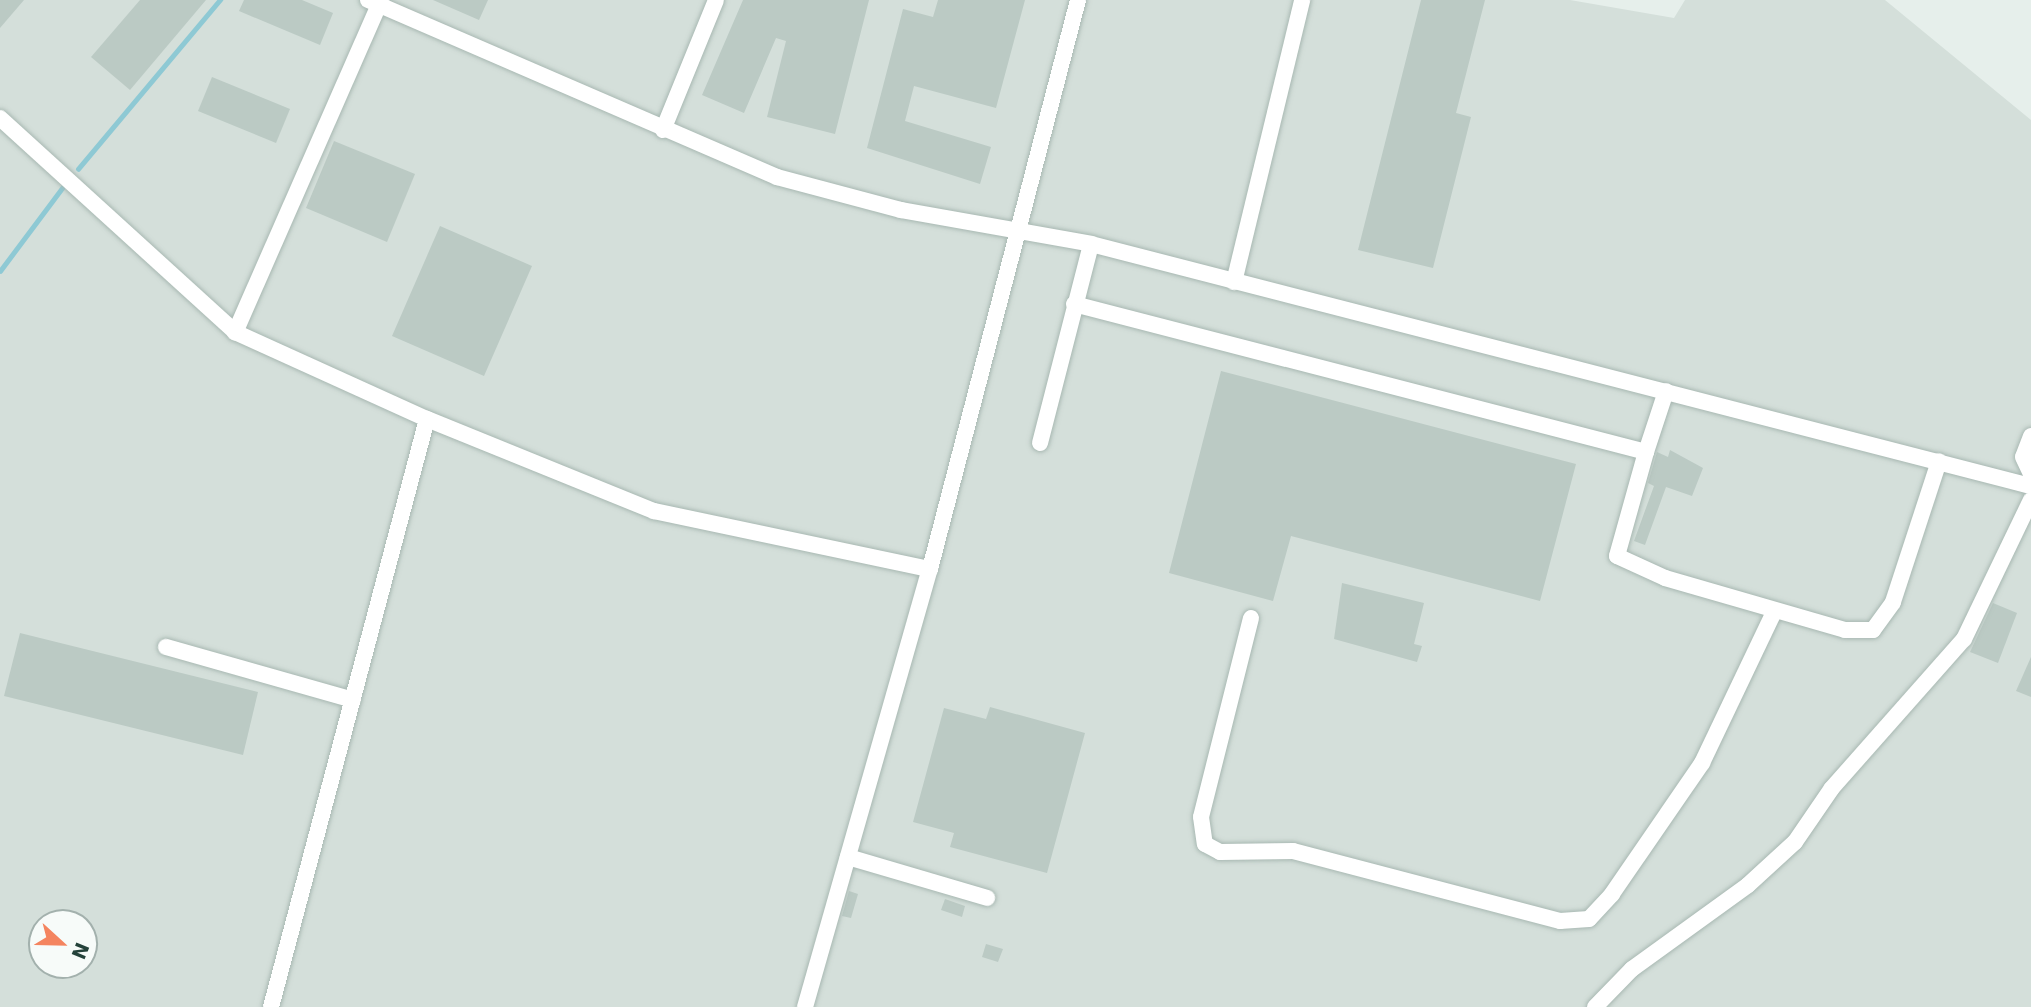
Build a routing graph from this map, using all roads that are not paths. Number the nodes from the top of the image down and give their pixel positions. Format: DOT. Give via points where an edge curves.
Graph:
graph roads {
  1 [pos="716,0"];
  2 [pos="1078,0"];
  3 [pos="1302,0"];
  4 [pos="376,1"];
  5 [pos="0,118"];
  6 [pos="663,130"];
  7 [pos="1017,228"];
  8 [pos="1091,244"];
  9 [pos="1234,282"];
  10 [pos="1074,304"];
  11 [pos="235,332"];
  12 [pos="1666,391"];
  13 [pos="427,419"];
  14 [pos="2031,436"];
  15 [pos="1040,443"];
  16 [pos="1646,452"];
  17 [pos="1939,461"];
  18 [pos="2031,474"];
  19 [pos="2031,486"];
  20 [pos="2031,499"];
  21 [pos="930,569"];
  22 [pos="1774,612"];
  23 [pos="1251,618"];
  24 [pos="166,648"];
  25 [pos="353,700"];
  26 [pos="848,857"];
  27 [pos="987,898"];
  28 [pos="271,1007"];
  29 [pos="805,1007"];
  30 [pos="1595,1007"];
  1 -- 6 [label="street"];
  2 -- 7 [label="street"];
  3 -- 9 [label="street"];
  4 -- 6 [label="street"];
  4 -- 11 [label="street"];
  5 -- 11 [label="street"];
  6 -- 7 [label="street" via="777,177 901,210"];
  7 -- 8 [label="street"];
  7 -- 21 [label="street"];
  8 -- 9 [label="street"];
  8 -- 10 [label="street"];
  9 -- 12 [label="street"];
  10 -- 15 [label="street"];
  10 -- 16 [label="street"];
  11 -- 13 [label="street"];
  12 -- 16 [label="street"];
  12 -- 17 [label="street"];
  13 -- 21 [label="street" via="654,511"];
  13 -- 25 [label="street"];
  14 -- 18 [label="street" via="2023,457"];
  16 -- 22 [label="street" via="1617,556 1629,566"];
  17 -- 19 [label="street"];
  17 -- 22 [label="street" via="1893,602 1872,630 1845,630"];
  20 -- 30 [label="street" via="1964,639 1832,788 1795,842 1748,885 1632,969"];
  21 -- 26 [label="street"];
  22 -- 23 [label="street" via="1702,763 1641,853 1589,919 1560,921 1293,851 1220,852 1205,844 1201,817"];
  24 -- 25 [label="street"];
  25 -- 28 [label="street"];
  26 -- 27 [label="street"];
  26 -- 29 [label="street"];
}
